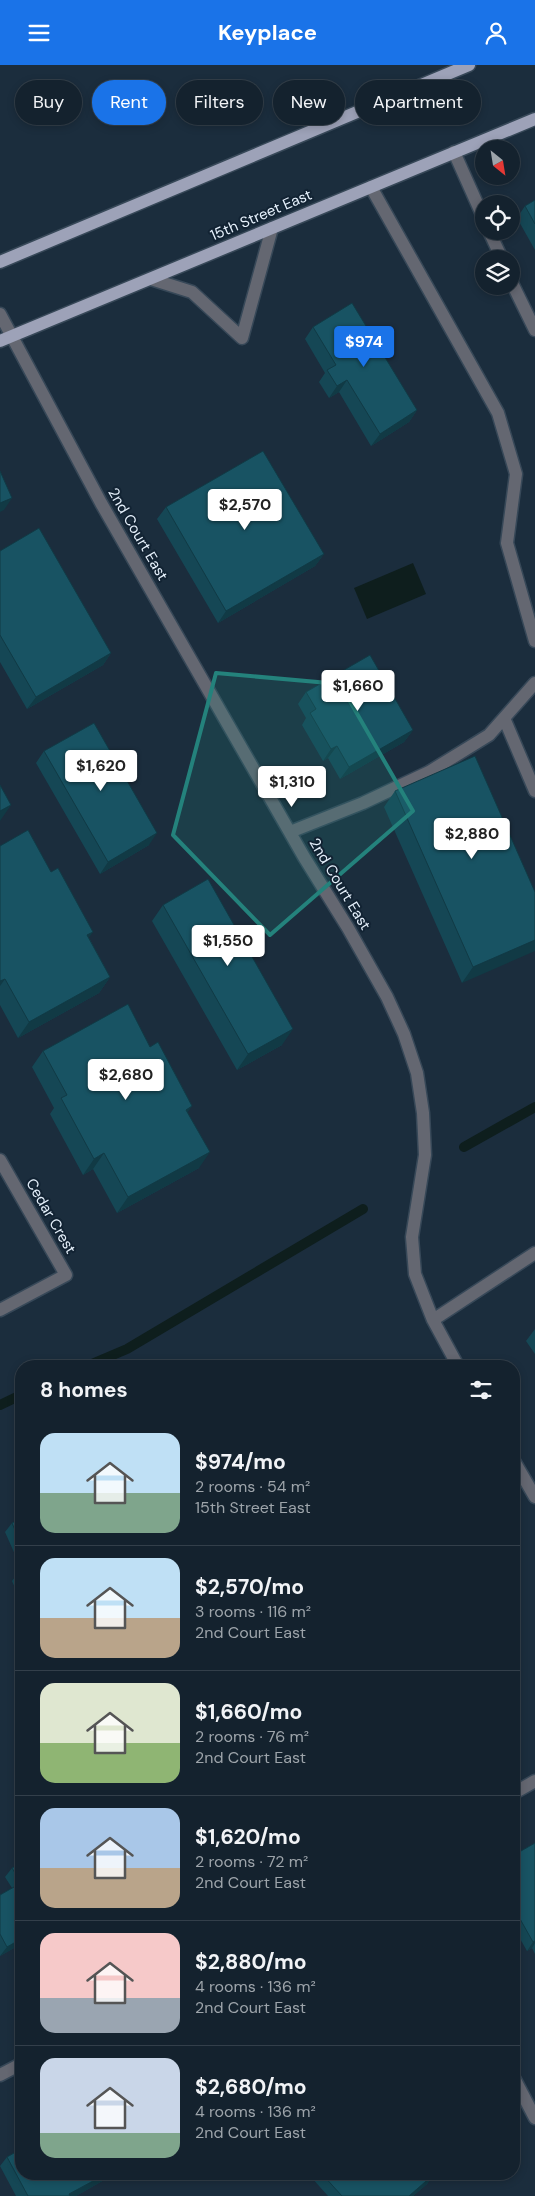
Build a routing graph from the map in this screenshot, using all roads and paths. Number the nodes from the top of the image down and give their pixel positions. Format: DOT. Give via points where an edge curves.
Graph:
graph roads {
  1 [pos="469,65"];
  2 [pos="535,119"];
  3 [pos="454,152"];
  4 [pos="371,187"];
  5 [pos="475,199"];
  6 [pos="272,229"];
  7 [pos="0,262"];
  8 [pos="151,279"];
  9 [pos="520,295"];
  10 [pos="530,311"];
  11 [pos="0,313"];
  12 [pos="535,330"];
  13 [pos="12,336"];
  14 [pos="0,341"];
  15 [pos="535,641"];
  16 [pos="535,683"];
  17 [pos="504,718"];
  18 [pos="535,791"];
  19 [pos="290,833"];
  20 [pos="0,1160"];
  21 [pos="535,1253"];
  22 [pos="0,1310"];
  23 [pos="433,1321"];
  24 [pos="455,1360"];
  25 [pos="520,1471"];
  26 [pos="534,1493"];
  27 [pos="535,1781"];
  28 [pos="520,1790"];
  29 [pos="15,2067"];
  30 [pos="0,2075"];
  31 [pos="520,2089"];
  32 [pos="535,2118"];
  1 -- 7 [label="main road"];
  2 -- 3 [label="main road, 15th Street East"];
  3 -- 4 [label="main road, 15th Street East"];
  3 -- 5 [label="street"];
  4 -- 6 [label="main road, 15th Street East"];
  4 -- 15 [label="street" via="498,413 516,474 507,543"];
  6 -- 8 [label="main road, 15th Street East"];
  6 -- 8 [label="street" via="242,338 192,292"];
  8 -- 13 [label="main road, 15th Street East"];
  9 -- 10 [label="street"];
  10 -- 12 [label="street"];
  11 -- 13 [label="street, 2nd Court East"];
  13 -- 14 [label="main road, 15th Street East"];
  13 -- 19 [label="street, 2nd Court East" via="106,511"];
  16 -- 17 [label="street"];
  17 -- 18 [label="street"];
  17 -- 19 [label="street" via="489,735 429,773"];
  19 -- 23 [label="street, 2nd Court East" via="387,997 417,1073 425,1155 412,1237 415,1274"];
  20 -- 22 [label="street, Cedar Crest" via="66,1275"];
  21 -- 23 [label="street"];
  23 -- 24 [label="street, 2nd Court East"];
  25 -- 26 [label="street"];
  27 -- 28 [label="street"];
  29 -- 30 [label="street"];
  31 -- 32 [label="street"];
}
